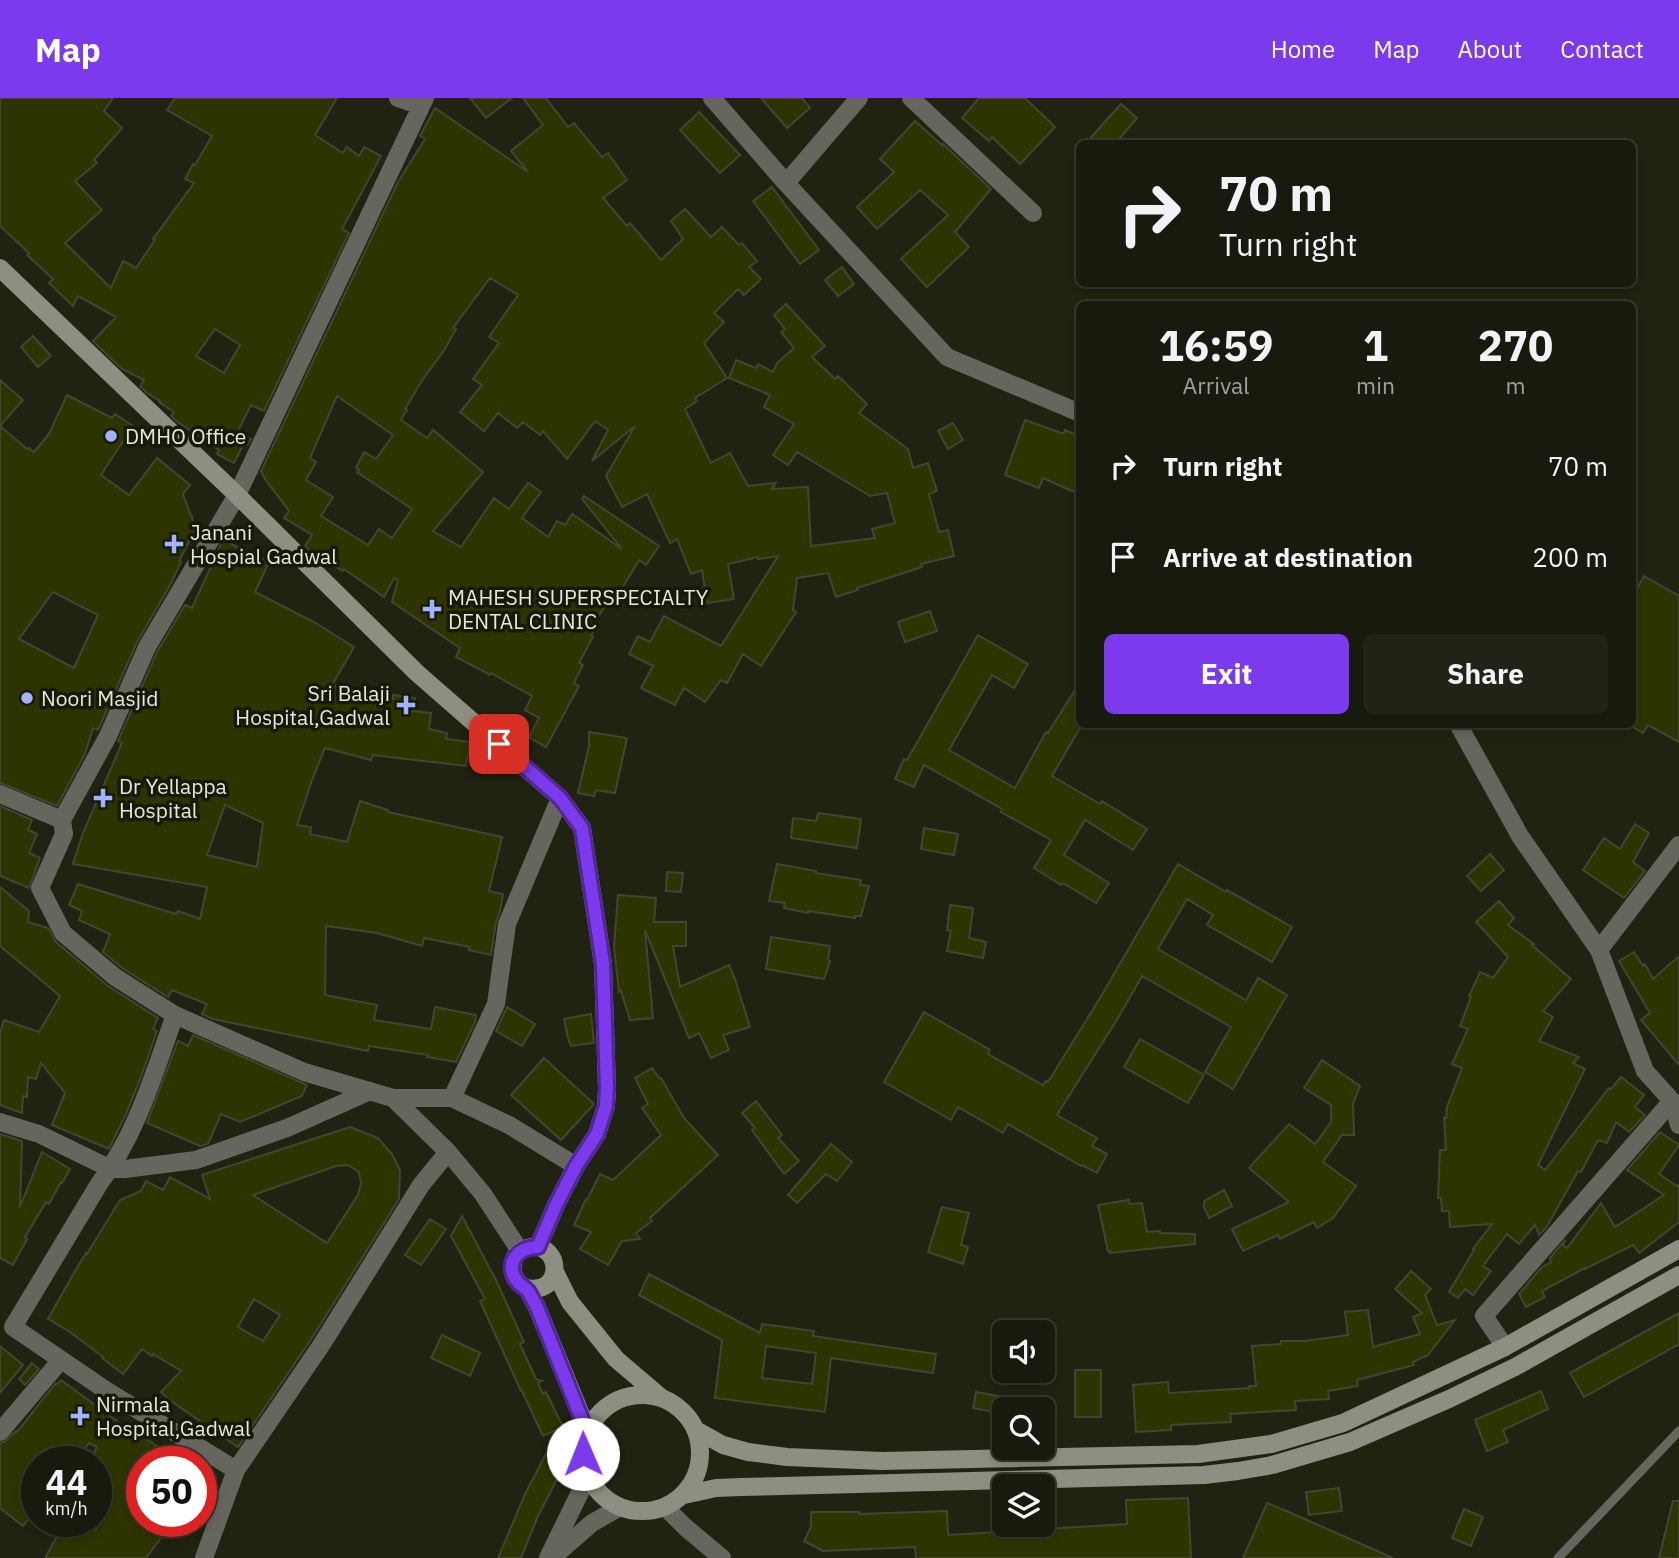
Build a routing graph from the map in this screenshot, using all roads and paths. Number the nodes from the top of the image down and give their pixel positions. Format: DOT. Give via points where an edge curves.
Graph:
graph roads {
  1 [pos="398,98"];
  2 [pos="712,98"];
  3 [pos="859,98"];
  4 [pos="911,98"];
  5 [pos="423,102"];
  6 [pos="786,183"];
  7 [pos="1033,214"];
  8 [pos="0,268"];
  9 [pos="1076,411"];
  10 [pos="237,495"];
  11 [pos="1460,728"];
  12 [pos="0,794"];
  13 [pos="560,798"];
  14 [pos="62,820"];
  15 [pos="1679,845"];
  16 [pos="1599,950"];
  17 [pos="175,1015"];
  18 [pos="370,1091"];
  19 [pos="393,1098"];
  20 [pos="452,1098"];
  21 [pos="1672,1101"];
  22 [pos="0,1122"];
  23 [pos="1679,1125"];
  24 [pos="448,1152"];
  25 [pos="576,1166"];
  26 [pos="111,1169"];
  27 [pos="529,1249"];
  28 [pos="1679,1249"];
  29 [pos="555,1272"];
  30 [pos="1679,1275"];
  31 [pos="527,1288"];
  32 [pos="6,1323"];
  33 [pos="1505,1347"];
  34 [pos="61,1360"];
  35 [pos="663,1399"];
  36 [pos="696,1430"];
  37 [pos="1679,1431"];
  38 [pos="0,1432"];
  39 [pos="587,1432"];
  40 [pos="236,1470"];
  41 [pos="588,1476"];
  42 [pos="684,1494"];
  43 [pos="620,1507"];
  44 [pos="665,1507"];
  45 [pos="204,1558"];
  46 [pos="549,1558"];
  47 [pos="722,1558"];
  48 [pos="1558,1558"];
  1 -- 5 [label="street"];
  2 -- 6 [label="street"];
  3 -- 6 [label="street"];
  4 -- 7 [label="street"];
  5 -- 10 [label="street"];
  6 -- 9 [label="street" via="947,357"];
  8 -- 10 [label="main road"];
  10 -- 13 [label="main road" via="417,673"];
  10 -- 14 [label="street" via="147,647 108,736"];
  11 -- 16 [label="street" via="1520,836"];
  12 -- 14 [label="street"];
  13 -- 20 [label="street" via="507,924 496,1004"];
  13 -- 25 [label="main road" via="582,828 603,964 606,1106 597,1134"];
  14 -- 17 [label="street" via="64,834 40,888 63,933 115,977"];
  15 -- 16 [label="street"];
  16 -- 21 [label="street" via="1646,1071"];
  17 -- 18 [label="street" via="304,1072"];
  17 -- 26 [label="street" via="137,1121"];
  18 -- 19 [label="street"];
  18 -- 26 [label="street" via="287,1128 196,1160"];
  19 -- 20 [label="street"];
  19 -- 24 [label="street"];
  20 -- 25 [label="street" via="509,1125"];
  21 -- 23 [label="street"];
  21 -- 33 [label="street" via="1484,1316"];
  22 -- 26 [label="street" via="39,1134"];
  24 -- 27 [label="street"];
  24 -- 40 [label="street" via="421,1185 322,1344"];
  25 -- 27 [label="main road"];
  26 -- 32 [label="street"];
  27 -- 29 [label="main road" via="546,1250"];
  27 -- 31 [label="main road" via="515,1257 512,1272"];
  28 -- 33 [label="main road"];
  29 -- 31 [label="main road" via="541,1288"];
  29 -- 35 [label="main road" via="570,1302 616,1359"];
  30 -- 42 [label="main road" via="1516,1367 1449,1399 1350,1442 1272,1465 1204,1475 741,1486"];
  31 -- 39 [label="main road"];
  32 -- 34 [label="street"];
  33 -- 36 [label="main road" via="1343,1423 1271,1444 1198,1454 882,1461 787,1457 723,1445"];
  34 -- 38 [label="street"];
  34 -- 40 [label="street"];
  35 -- 36 [label="main road" via="683,1411"];
  35 -- 39 [label="main road" via="641,1395 618,1400 599,1413"];
  36 -- 42 [label="main road" via="701,1453 697,1475"];
  37 -- 48 [label="lane"];
  39 -- 41 [label="main road" via="583,1454"];
  40 -- 45 [label="street"];
  41 -- 43 [label="main road" via="601,1495"];
  41 -- 46 [label="street"];
  42 -- 44 [label="main road"];
  43 -- 44 [label="main road" via="643,1512"];
  43 -- 46 [label="street"];
  44 -- 47 [label="street"];
}
